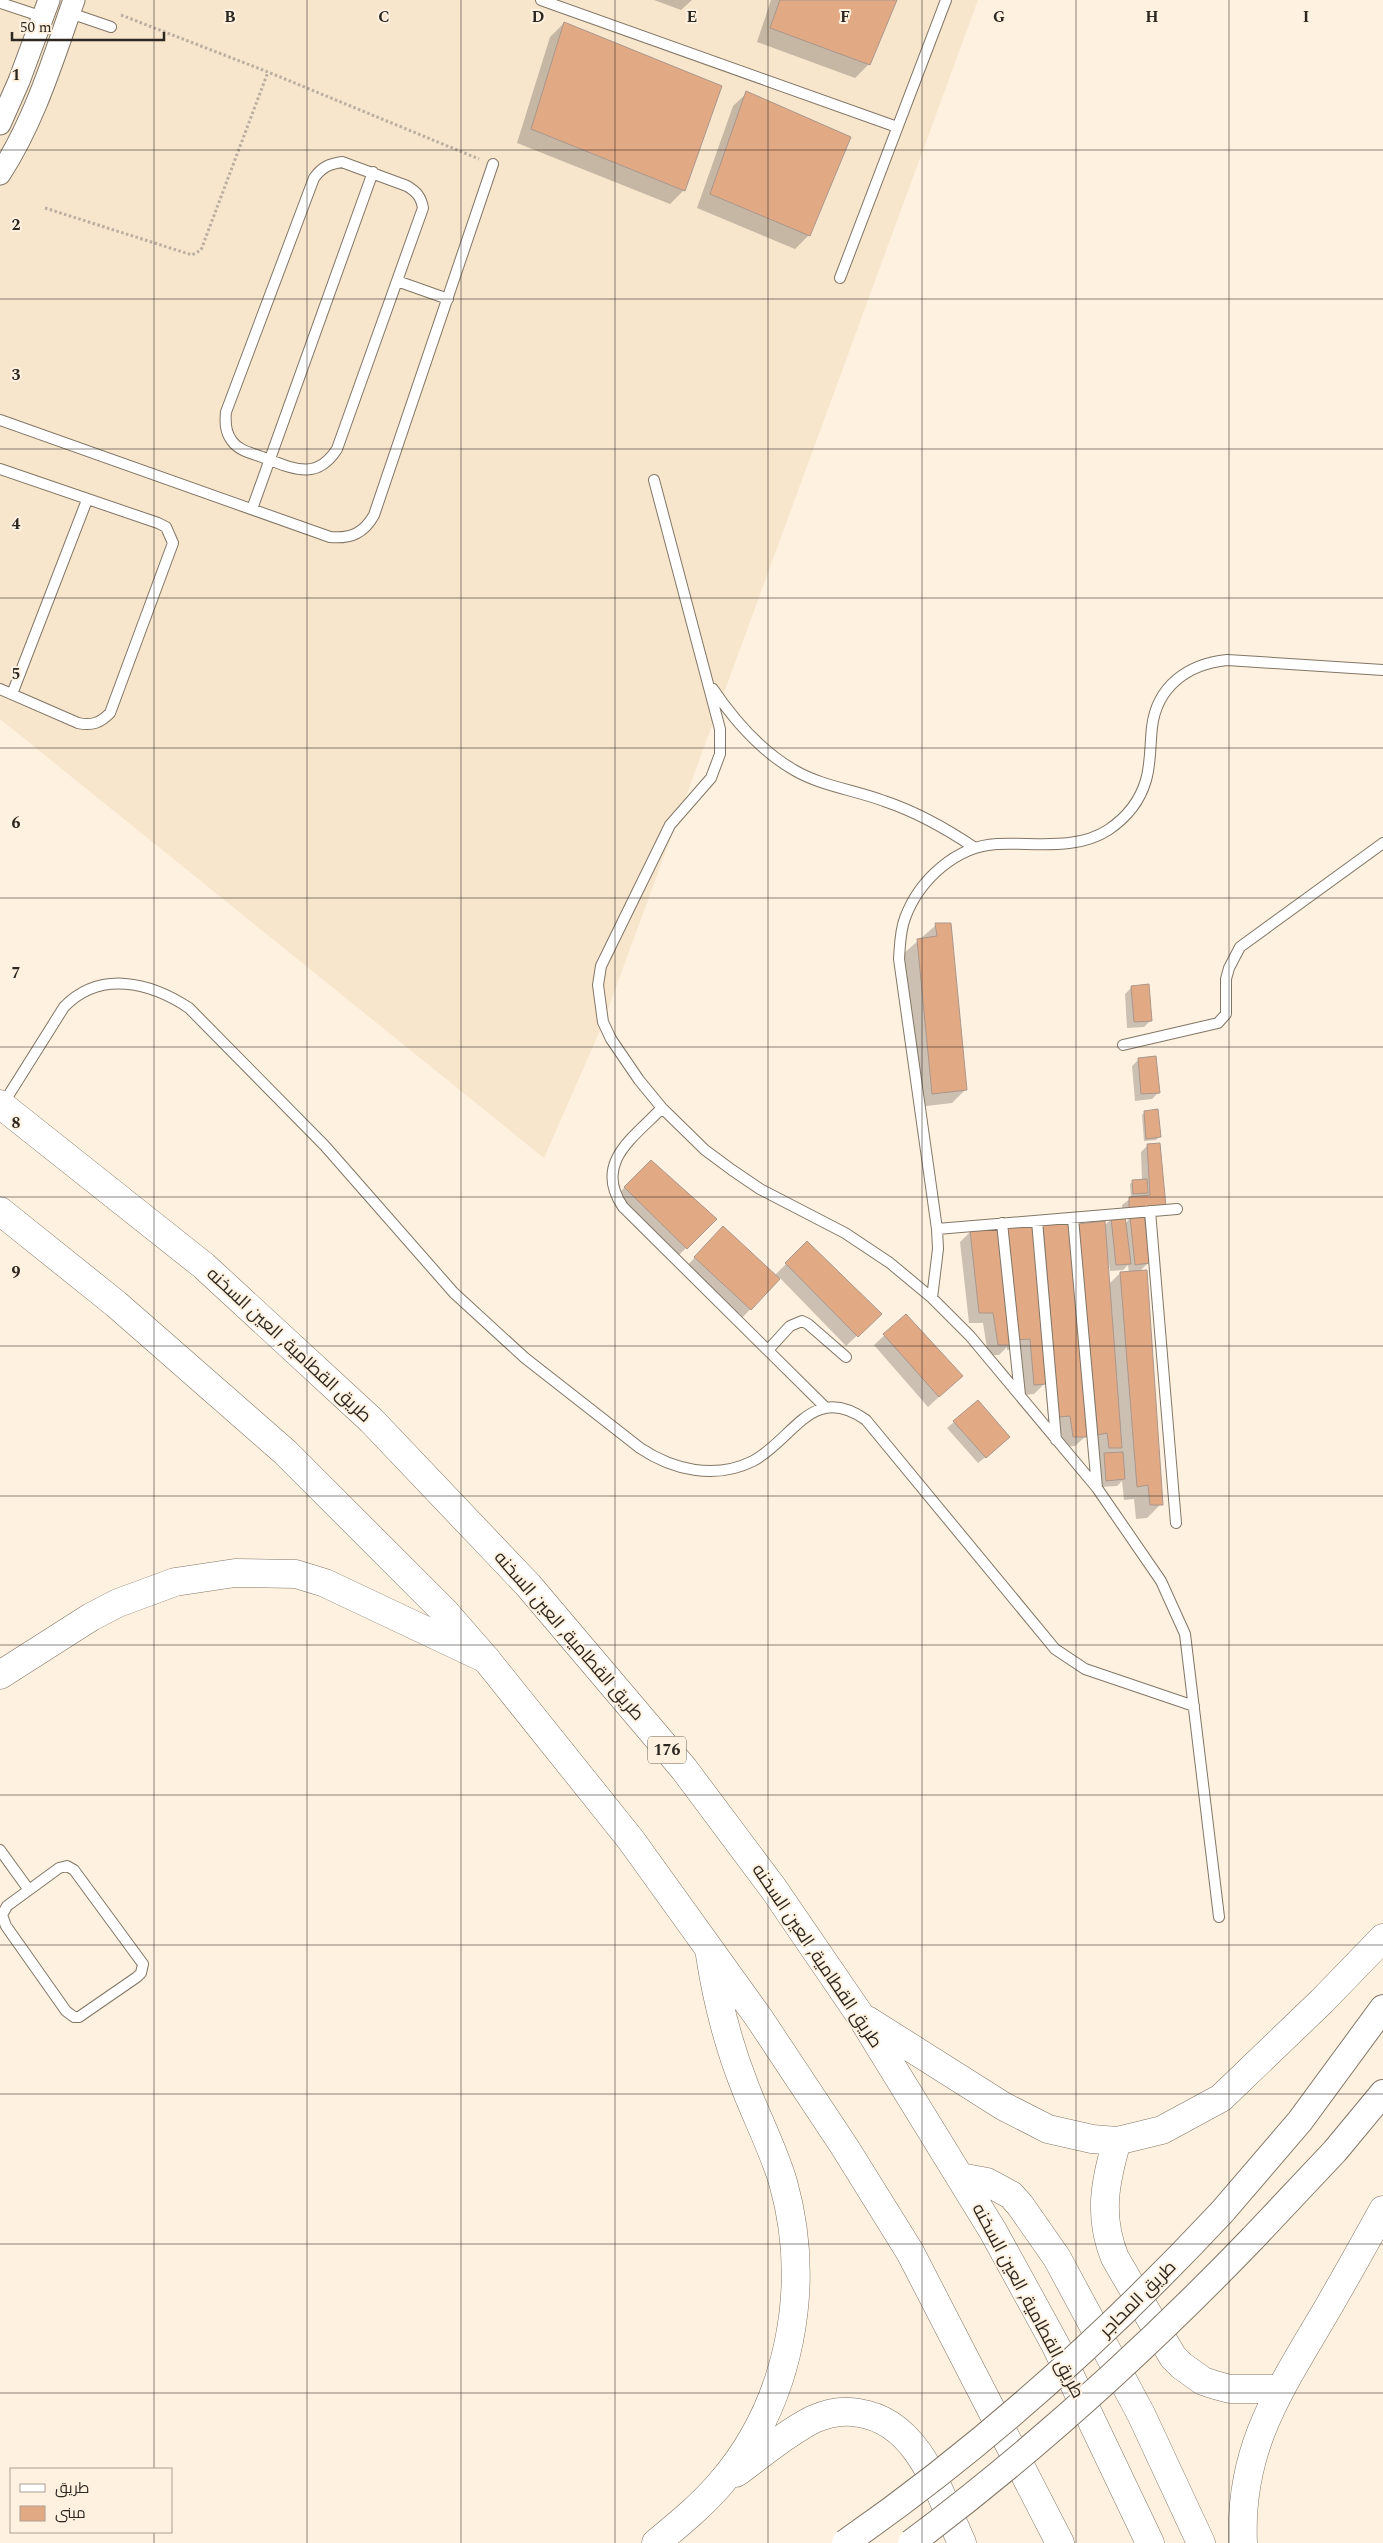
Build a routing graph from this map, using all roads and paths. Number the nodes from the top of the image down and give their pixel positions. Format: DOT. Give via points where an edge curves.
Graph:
graph roads {
  1 [pos="541,0"];
  2 [pos="946,0"];
  3 [pos="1,3"];
  4 [pos="72,6"];
  5 [pos="46,9"];
  6 [pos="116,13"];
  7 [pos="111,27"];
  8 [pos="268,72"];
  9 [pos="1,118"];
  10 [pos="897,127"];
  11 [pos="493,164"];
  12 [pos="373,172"];
  13 [pos="0,174"];
  14 [pos="45,208"];
  15 [pos="840,278"];
  16 [pos="397,281"];
  17 [pos="448,298"];
  18 [pos="0,420"];
  19 [pos="270,460"];
  20 [pos="0,469"];
  21 [pos="654,480"];
  22 [pos="87,500"];
  23 [pos="252,509"];
  24 [pos="1383,670"];
  25 [pos="709,684"];
  26 [pos="0,689"];
  27 [pos="12,694"];
  28 [pos="1383,843"];
  29 [pos="975,848"];
  30 [pos="1124,1046"];
  31 [pos="1,1104"];
  32 [pos="662,1108"];
  33 [pos="1177,1209"];
  34 [pos="1150,1211"];
  35 [pos="0,1212"];
  36 [pos="1073,1218"];
  37 [pos="1037,1220"];
  38 [pos="1002,1224"];
  39 [pos="937,1229"];
  40 [pos="932,1298"];
  41 [pos="768,1350"];
  42 [pos="846,1357"];
  43 [pos="1020,1395"];
  44 [pos="825,1407"];
  45 [pos="1056,1440"];
  46 [pos="1097,1488"];
  47 [pos="1176,1523"];
  48 [pos="486,1659"];
  49 [pos="0,1675"];
  50 [pos="1194,1706"];
  51 [pos="0,1850"];
  52 [pos="29,1890"];
  53 [pos="1219,1917"];
  54 [pos="1383,1938"];
  55 [pos="709,1949"];
  56 [pos="1383,2008"];
  57 [pos="860,2016"];
  58 [pos="1383,2094"];
  59 [pos="1118,2141"];
  60 [pos="960,2177"];
  61 [pos="1383,2210"];
  62 [pos="1279,2389"];
  63 [pos="721,2483"];
  64 [pos="656,2543"];
  65 [pos="845,2543"];
  66 [pos="911,2543"];
  67 [pos="962,2543"];
  68 [pos="1060,2543"];
  69 [pos="1150,2543"];
  70 [pos="1201,2543"];
  71 [pos="1243,2543"];
  1 -- 10 [label="lane"];
  2 -- 10 [label="lane"];
  3 -- 5 [label="lane"];
  4 -- 7 [label="lane"];
  4 -- 13 [label="street" via="33,114"];
  5 -- 9 [label="street"];
  6 -- 8 [label="path"];
  8 -- 11 [label="path"];
  8 -- 14 [label="path" via="201,250 192,255"];
  10 -- 15 [label="lane"];
  11 -- 17 [label="lane"];
  12 -- 16 [label="lane" via="415,191 423,208"];
  12 -- 19 [label="lane"];
  12 -- 19 [label="lane" via="342,162 331,163 314,178 226,412 226,427 232,441 240,448"];
  16 -- 17 [label="lane"];
  16 -- 19 [label="lane" via="332,458 315,469 305,470"];
  17 -- 23 [label="lane" via="374,515 367,526 357,535 330,537"];
  18 -- 23 [label="lane"];
  19 -- 23 [label="lane"];
  20 -- 22 [label="lane"];
  21 -- 25 [label="lane"];
  22 -- 27 [label="lane"];
  22 -- 27 [label="lane" via="158,523 166,527 173,543 113,704 104,719 87,725"];
  24 -- 29 [label="lane" via="1227,660 1192,668 1177,678 1157,708 1146,779 1140,796 1117,823 1086,840 995,844"];
  25 -- 29 [label="lane" via="738,722 794,770 908,810"];
  25 -- 32 [label="lane" via="720,729 717,766 705,787 670,825 601,966 598,985 603,1022 611,1039"];
  26 -- 27 [label="lane"];
  28 -- 30 [label="lane" via="1240,947 1229,968 1226,1014 1218,1023"];
  29 -- 39 [label="lane" via="940,868 925,883 905,919 900,939 899,959"];
  31 -- 44 [label="lane" via="64,1007 74,997 101,984 155,989 189,1008 325,1146 421,1257 489,1326 525,1358 656,1459 695,1471 735,1467 754,1460 811,1412"];
  31 -- 57 [label="main road, طريق القطامية, العين السخنه / 176" via="204,1266 371,1420 528,1585 684,1769 772,1888"];
  32 -- 40 [label="lane" via="705,1150 732,1170 845,1233 890,1263"];
  32 -- 41 [label="lane" via="617,1156 611,1182 615,1196"];
  33 -- 34 [label="lane"];
  34 -- 36 [label="lane"];
  34 -- 47 [label="lane"];
  35 -- 48 [label="main road" via="116,1304 285,1452 445,1612"];
  36 -- 37 [label="lane"];
  36 -- 46 [label="lane"];
  37 -- 38 [label="lane"];
  37 -- 45 [label="lane"];
  38 -- 39 [label="lane"];
  38 -- 43 [label="lane"];
  39 -- 40 [label="lane"];
  40 -- 43 [label="lane" via="970,1336"];
  41 -- 42 [label="lane" via="790,1326 802,1321"];
  41 -- 44 [label="lane"];
  43 -- 45 [label="lane"];
  44 -- 50 [label="lane" via="847,1409 866,1420 1055,1650 1085,1669"];
  45 -- 46 [label="lane"];
  46 -- 50 [label="lane" via="1161,1581 1178,1614 1185,1634"];
  48 -- 49 [label="main road" via="325,1583 296,1574 235,1573 175,1582 118,1603"];
  48 -- 55 [label="main road" via="631,1840"];
  50 -- 53 [label="lane"];
  51 -- 52 [label="lane"];
  52 -- 52 [label="lane" via="7,1906 3,1921 74,2017 83,2015 141,1973 140,1959 71,1867 59,1868"];
  54 -- 59 [label="main road" via="1221,2098 1162,2130"];
  55 -- 63 [label="main road" via="720,2010 733,2054 782,2180 792,2220 796,2260 790,2340 780,2378 764,2416"];
  55 -- 68 [label="main road" via="844,2146 910,2252"];
  56 -- 65 [label="street, طريق المحاجر, bridge" via="1300,2121 1222,2212 1142,2296 1059,2375 941,2473"];
  57 -- 59 [label="main road" via="1004,2106 1048,2129"];
  57 -- 60 [label="main road, طريق القطامية, العين السخنه / 176"];
  58 -- 66 [label="street, bridge" via="1329,2158 1143,2350 1026,2454"];
  59 -- 62 [label="main road" via="1107,2173 1104,2208 1108,2242 1173,2357 1192,2374 1215,2385 1230,2389"];
  60 -- 69 [label="main road, طريق القطامية, العين السخنه / 176" via="1055,2344"];
  60 -- 70 [label="main road" via="987,2182 1011,2195 1057,2258 1141,2414"];
  61 -- 62 [label="main road"];
  62 -- 71 [label="main road" via="1256,2443 1246,2484"];
  63 -- 64 [label="main road"];
  63 -- 67 [label="main road" via="816,2418 842,2412 869,2414 893,2425 913,2444"];
}
